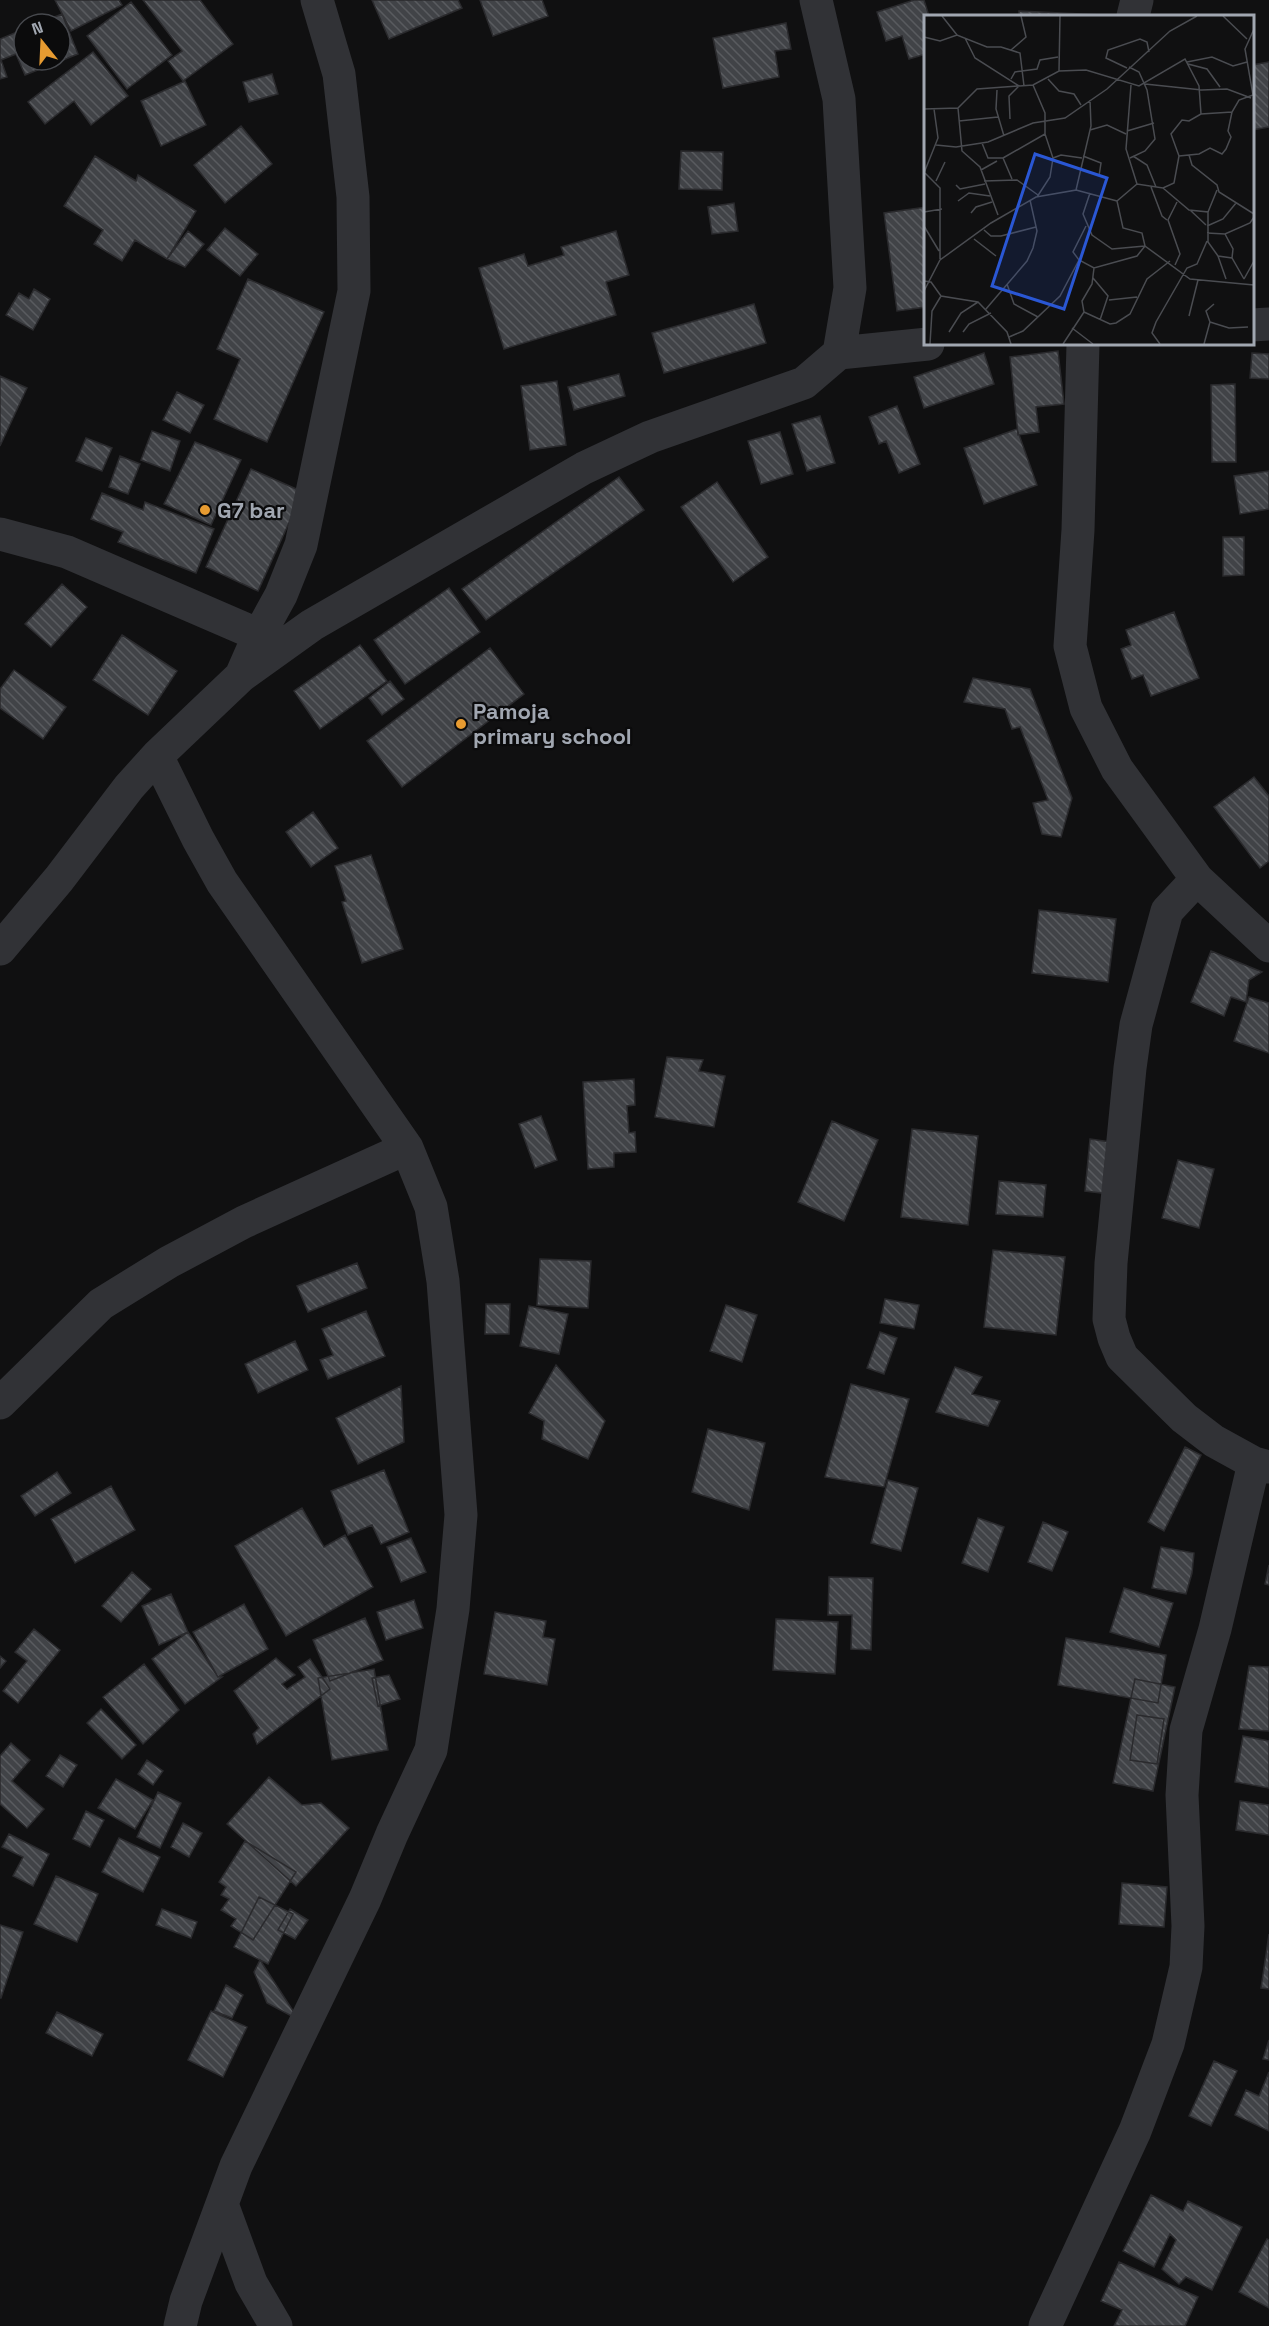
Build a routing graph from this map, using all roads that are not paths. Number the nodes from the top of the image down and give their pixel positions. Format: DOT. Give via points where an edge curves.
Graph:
graph roads {
  1 [pos="317,0"];
  2 [pos="816,0"];
  3 [pos="1137,0"];
  4 [pos="1133,15"];
  5 [pos="1269,324"];
  6 [pos="1254,325"];
  7 [pos="924,344"];
  8 [pos="1083,345"];
  9 [pos="839,353"];
  10 [pos="0,534"];
  11 [pos="259,635"];
  12 [pos="241,676"];
  13 [pos="157,756"];
  14 [pos="1197,879"];
  15 [pos="1269,946"];
  16 [pos="0,949"];
  17 [pos="407,1148"];
  18 [pos="0,1403"];
  19 [pos="1262,1465"];
  20 [pos="222,2204"];
  21 [pos="180,2326"];
  22 [pos="276,2326"];
  23 [pos="1045,2326"];
  1 -- 11 [label="street" via="339,74 354,197 354,291 301,545 281,595"];
  2 -- 9 [label="street" via="839,99 850,288"];
  3 -- 4 [label="street"];
  5 -- 6 [label="street"];
  7 -- 9 [label="street"];
  8 -- 14 [label="street" via="1070,646 1086,708 1117,769"];
  9 -- 12 [label="street" via="804,383 650,437 584,468 312,625"];
  10 -- 11 [label="street" via="67,552"];
  11 -- 12 [label="street"];
  12 -- 13 [label="street"];
  13 -- 16 [label="street"];
  13 -- 17 [label="street" via="222,882"];
  14 -- 15 [label="street"];
  14 -- 19 [label="street" via="1167,911 1136,1025 1111,1263 1109,1318 1122,1358 1161,1396 1214,1441"];
  17 -- 18 [label="street" via="244,1222 101,1304"];
  17 -- 20 [label="street" via="431,1207 443,1281 461,1515 453,1609 431,1750 365,1899 236,2166"];
  19 -- 23 [label="street" via="1186,1730 1182,1795 1186,1967 1168,2044 1135,2131"];
  20 -- 21 [label="street"];
  20 -- 22 [label="street" via="251,2283"];
}
